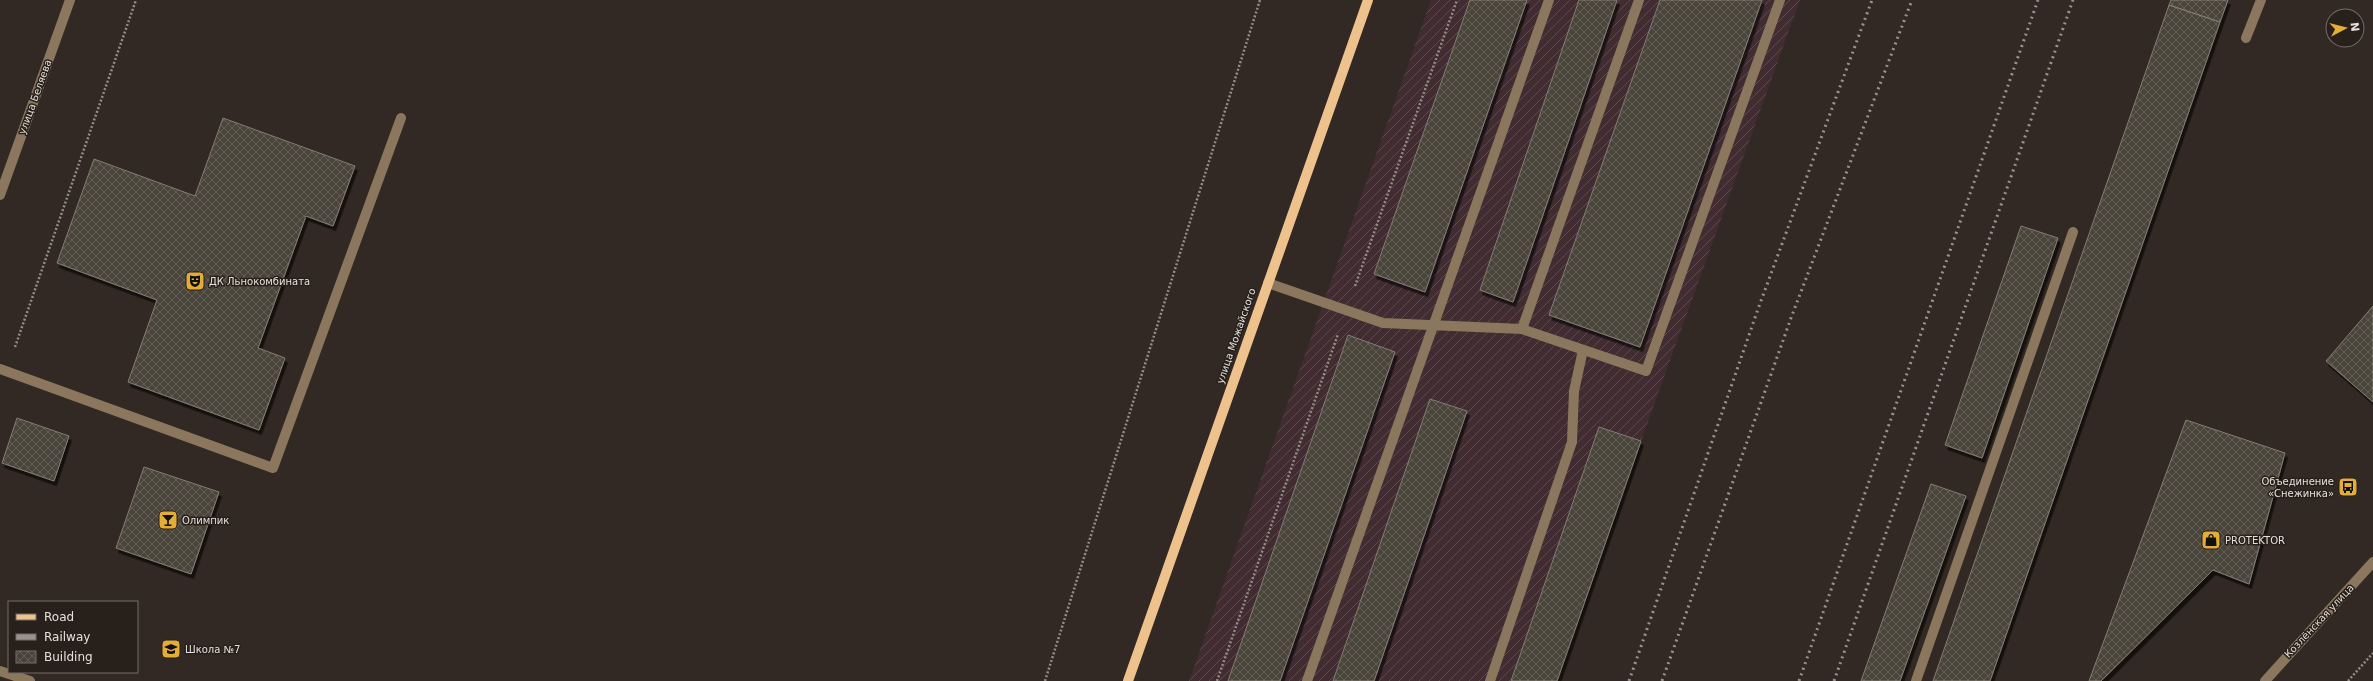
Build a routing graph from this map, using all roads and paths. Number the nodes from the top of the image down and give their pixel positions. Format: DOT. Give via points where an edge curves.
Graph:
graph roads {
  1 [pos="70,0"];
  2 [pos="136,0"];
  3 [pos="1260,0"];
  4 [pos="1368,0"];
  5 [pos="1457,0"];
  6 [pos="1549,0"];
  7 [pos="1639,0"];
  8 [pos="1780,0"];
  9 [pos="2261,0"];
  10 [pos="2246,38"];
  11 [pos="400,118"];
  12 [pos="0,195"];
  13 [pos="2073,232"];
  14 [pos="1268,283"];
  15 [pos="1346,310"];
  16 [pos="1435,325"];
  17 [pos="1522,329"];
  18 [pos="1583,350"];
  19 [pos="3,370"];
  20 [pos="2373,562"];
  21 [pos="2373,653"];
  22 [pos="0,671"];
  23 [pos="30,681"];
  24 [pos="1045,681"];
  25 [pos="1128,681"];
  26 [pos="1217,681"];
  27 [pos="1307,681"];
  28 [pos="1490,681"];
  29 [pos="1916,681"];
  30 [pos="2265,681"];
  31 [pos="2348,681"];
  1 -- 12 [label="street, улица Беляева"];
  2 -- 19 [label="path"];
  3 -- 24 [label="path"];
  4 -- 14 [label="main road, улица Можайского"];
  5 -- 15 [label="path"];
  6 -- 16 [label="street"];
  7 -- 17 [label="street"];
  8 -- 18 [label="street" via="1646,372"];
  9 -- 10 [label="street"];
  11 -- 19 [label="street" via="273,468"];
  13 -- 29 [label="street"];
  14 -- 15 [label="street"];
  14 -- 25 [label="main road, улица Можайского"];
  15 -- 16 [label="street" via="1383,323"];
  15 -- 26 [label="path"];
  16 -- 17 [label="street"];
  16 -- 27 [label="street"];
  17 -- 18 [label="street"];
  18 -- 28 [label="street" via="1574,391 1572,442"];
  20 -- 30 [label="street, Козлёнская улица"];
  21 -- 31 [label="path"];
  22 -- 23 [label="street"];
}
